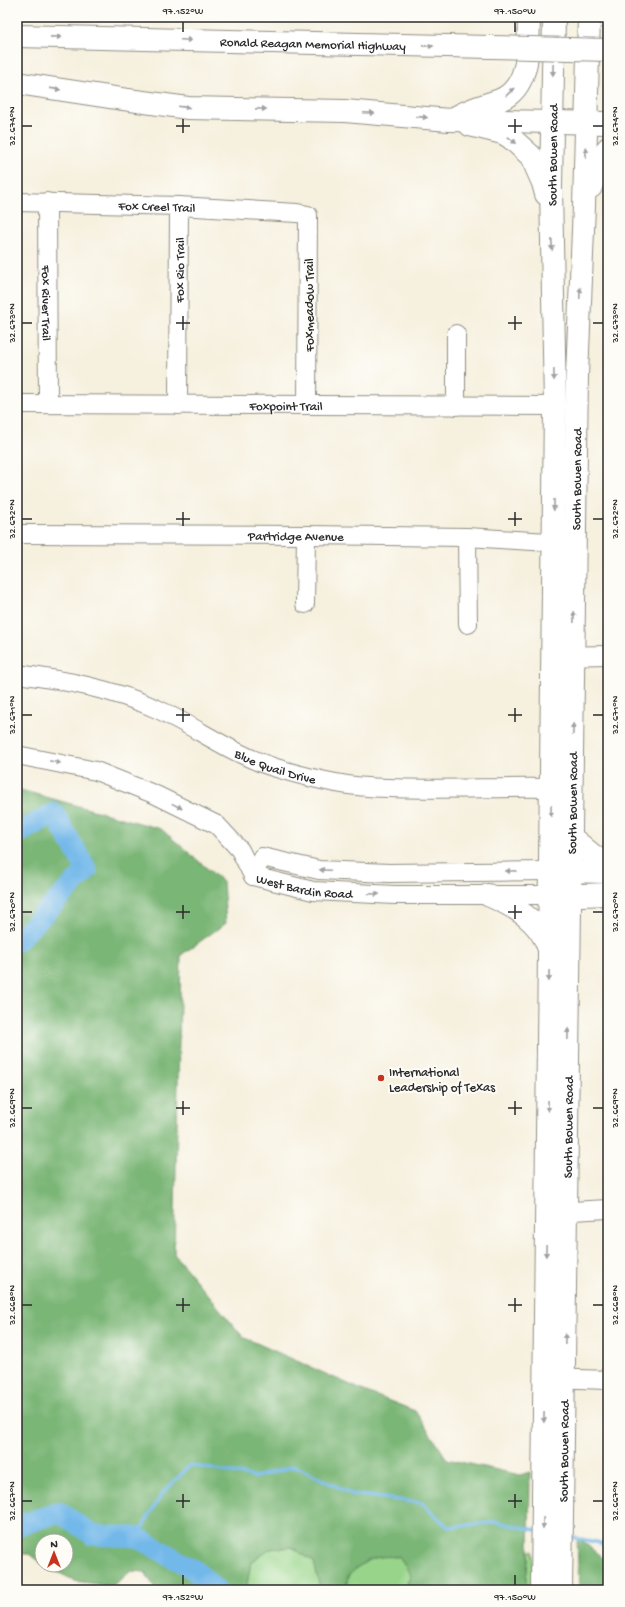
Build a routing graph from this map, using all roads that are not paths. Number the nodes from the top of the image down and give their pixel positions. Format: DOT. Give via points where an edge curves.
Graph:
graph roads {
  1 [pos="529,17"];
  2 [pos="554,17"];
  3 [pos="589,17"];
  4 [pos="17,36"];
  5 [pos="608,50"];
  6 [pos="17,82"];
  7 [pos="449,120"];
  8 [pos="552,122"];
  9 [pos="586,123"];
  10 [pos="608,123"];
  11 [pos="608,148"];
  12 [pos="17,202"];
  13 [pos="48,202"];
  14 [pos="179,206"];
  15 [pos="584,206"];
  16 [pos="297,213"];
  17 [pos="552,213"];
  18 [pos="456,334"];
  19 [pos="17,404"];
  20 [pos="48,404"];
  21 [pos="178,405"];
  22 [pos="308,405"];
  23 [pos="456,406"];
  24 [pos="555,406"];
  25 [pos="17,534"];
  26 [pos="306,535"];
  27 [pos="467,537"];
  28 [pos="554,543"];
  29 [pos="575,543"];
  30 [pos="305,604"];
  31 [pos="468,624"];
  32 [pos="608,655"];
  33 [pos="552,656"];
  34 [pos="574,656"];
  35 [pos="17,674"];
  36 [pos="17,755"];
  37 [pos="551,788"];
  38 [pos="572,838"];
  39 [pos="608,863"];
  40 [pos="561,871"];
  41 [pos="608,872"];
  42 [pos="253,876"];
  43 [pos="608,894"];
  44 [pos="488,895"];
  45 [pos="559,896"];
  46 [pos="549,951"];
  47 [pos="608,1209"];
  48 [pos="556,1212"];
  49 [pos="555,1378"];
  50 [pos="608,1380"];
  51 [pos="552,1582"];
  7 -- 1 [label="main road, one-way" via="509,95 525,71"];
  2 -- 8 [label="main road, South Bowen Road, one-way"];
  3 -- 9 [label="main road, South Bowen Road"];
  4 -- 5 [label="main road, Ronald Reagan Memorial Highway, one-way, bridge"];
  6 -- 7 [label="main road, one-way" via="188,108 344,111"];
  7 -- 8 [label="main road"];
  7 -- 17 [label="main road, one-way" via="503,133 532,156"];
  8 -- 9 [label="main road"];
  8 -- 17 [label="main road, South Bowen Road"];
  9 -- 10 [label="main road"];
  15 -- 9 [label="main road, South Bowen Road, one-way"];
  11 -- 15 [label="main road" via="600,162"];
  12 -- 13 [label="street, Fox Creel Trail"];
  13 -- 14 [label="street, Fox Creel Trail"];
  13 -- 20 [label="street, Fox River Trail"];
  14 -- 16 [label="street, Fox Creel Trail"];
  14 -- 21 [label="street, Fox Rio Trail"];
  29 -- 15 [label="main road, South Bowen Road, one-way" via="577,375"];
  16 -- 22 [label="street, Foxmeadow Trail" via="308,215"];
  17 -- 24 [label="main road, South Bowen Road, one-way"];
  18 -- 23 [label="street"];
  19 -- 20 [label="street, Foxpoint Trail"];
  20 -- 21 [label="street, Foxpoint Trail"];
  21 -- 22 [label="street, Foxpoint Trail"];
  22 -- 23 [label="street, Foxpoint Trail"];
  23 -- 24 [label="street, Foxpoint Trail"];
  24 -- 28 [label="main road, South Bowen Road, one-way"];
  25 -- 26 [label="street, Partridge Avenue"];
  26 -- 27 [label="street, Partridge Avenue"];
  26 -- 30 [label="street"];
  27 -- 28 [label="street, Partridge Avenue"];
  27 -- 31 [label="street"];
  28 -- 29 [label="street, Partridge Avenue"];
  28 -- 33 [label="main road, South Bowen Road"];
  34 -- 29 [label="main road, South Bowen Road, one-way"];
  32 -- 34 [label="street"];
  33 -- 34 [label="street"];
  33 -- 37 [label="main road, South Bowen Road"];
  38 -- 34 [label="main road, South Bowen Road, one-way"];
  35 -- 37 [label="street, Blue Quail Drive" via="55,679 113,693 156,708 243,754 271,766 310,777 366,787"];
  36 -- 42 [label="street, West Bardin Road, one-way" via="96,771 156,795 217,825 240,850"];
  37 -- 40 [label="main road, South Bowen Road, one-way"];
  38 -- 39 [label="main road" via="595,857"];
  38 -- 40 [label="main road, South Bowen Road"];
  40 -- 41 [label="main road, West Bardin Road"];
  40 -- 42 [label="street, West Bardin Road, one-way" via="389,873 319,870 262,857"];
  40 -- 45 [label="main road, South Bowen Road"];
  42 -- 44 [label="street, West Bardin Road, one-way" via="313,890 395,895"];
  43 -- 45 [label="main road, West Bardin Road"];
  44 -- 45 [label="street, West Bardin Road"];
  44 -- 46 [label="main road" via="524,913 547,941"];
  45 -- 46 [label="main road, South Bowen Road"];
  48 -- 45 [label="main road, South Bowen Road, one-way"];
  46 -- 48 [label="main road, South Bowen Road, one-way"];
  47 -- 48 [label="street"];
  48 -- 49 [label="main road, South Bowen Road"];
  49 -- 50 [label="street"];
  49 -- 51 [label="main road, South Bowen Road" via="563,1493"];
  49 -- 51 [label="main road, South Bowen Road, one-way" via="543,1484"];
}
